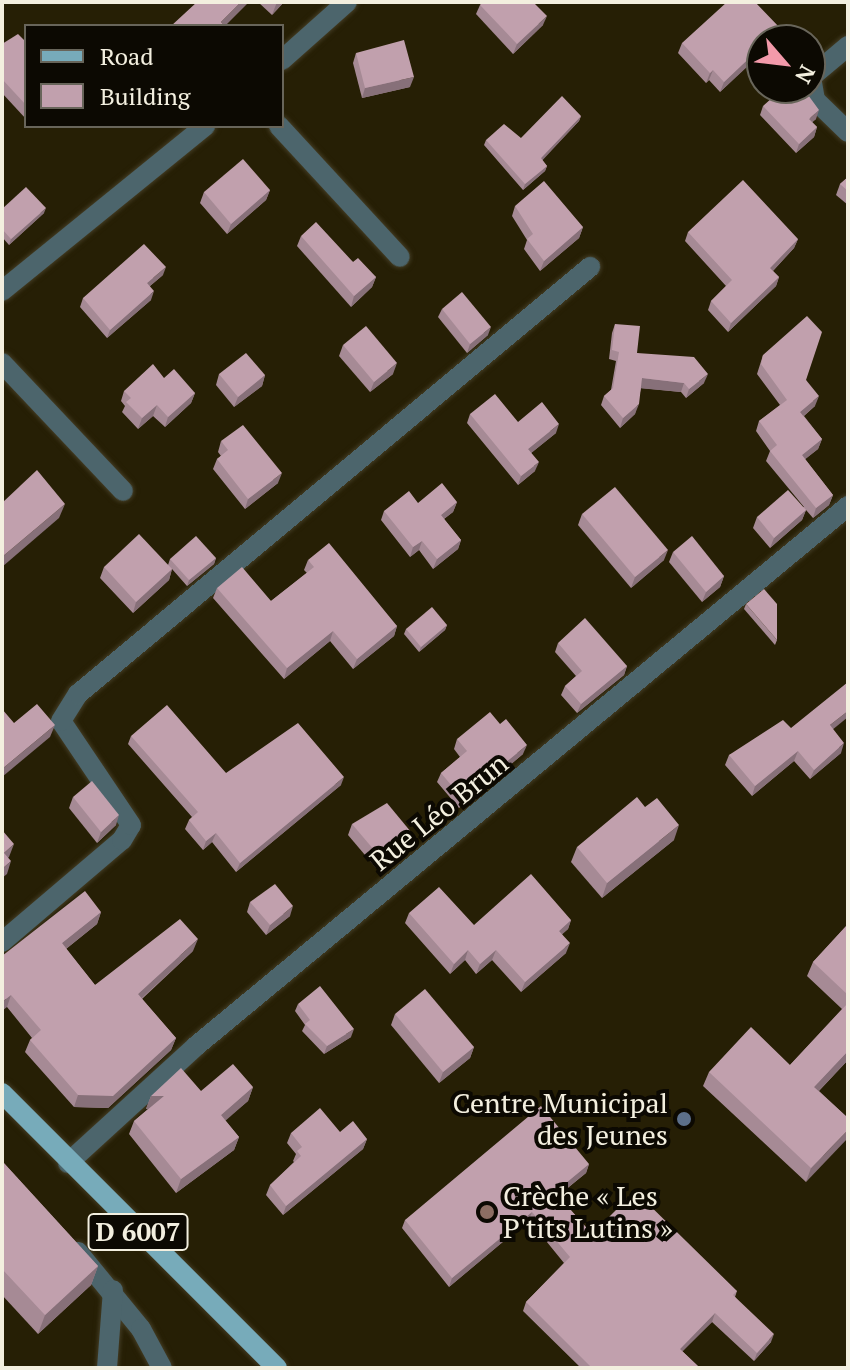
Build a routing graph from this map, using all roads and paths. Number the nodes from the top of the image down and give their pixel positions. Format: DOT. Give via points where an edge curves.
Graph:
graph roads {
  1 [pos="347,2"];
  2 [pos="848,46"];
  3 [pos="284,58"];
  4 [pos="203,128"];
  5 [pos="281,128"];
  6 [pos="848,132"];
  7 [pos="400,257"];
  8 [pos="590,267"];
  9 [pos="2,291"];
  10 [pos="2,363"];
  11 [pos="123,491"];
  12 [pos="848,506"];
  13 [pos="2,942"];
  14 [pos="2,1093"];
  15 [pos="68,1163"];
  16 [pos="62,1235"];
  17 [pos="113,1290"];
  18 [pos="107,1368"];
  19 [pos="162,1368"];
  20 [pos="277,1368"];
  1 -- 3 [label="street"];
  2 -- 6 [label="street" via="811,77 815,100"];
  4 -- 9 [label="street"];
  5 -- 7 [label="street"];
  8 -- 13 [label="street" via="78,694 61,721 131,825 122,840"];
  10 -- 11 [label="street"];
  12 -- 15 [label="street, Rue Léo Brun" via="196,1046"];
  14 -- 15 [label="main road, D 6007"];
  15 -- 20 [label="main road, D 6007"];
  16 -- 17 [label="street"];
  17 -- 18 [label="street"];
  17 -- 19 [label="street"];
}
